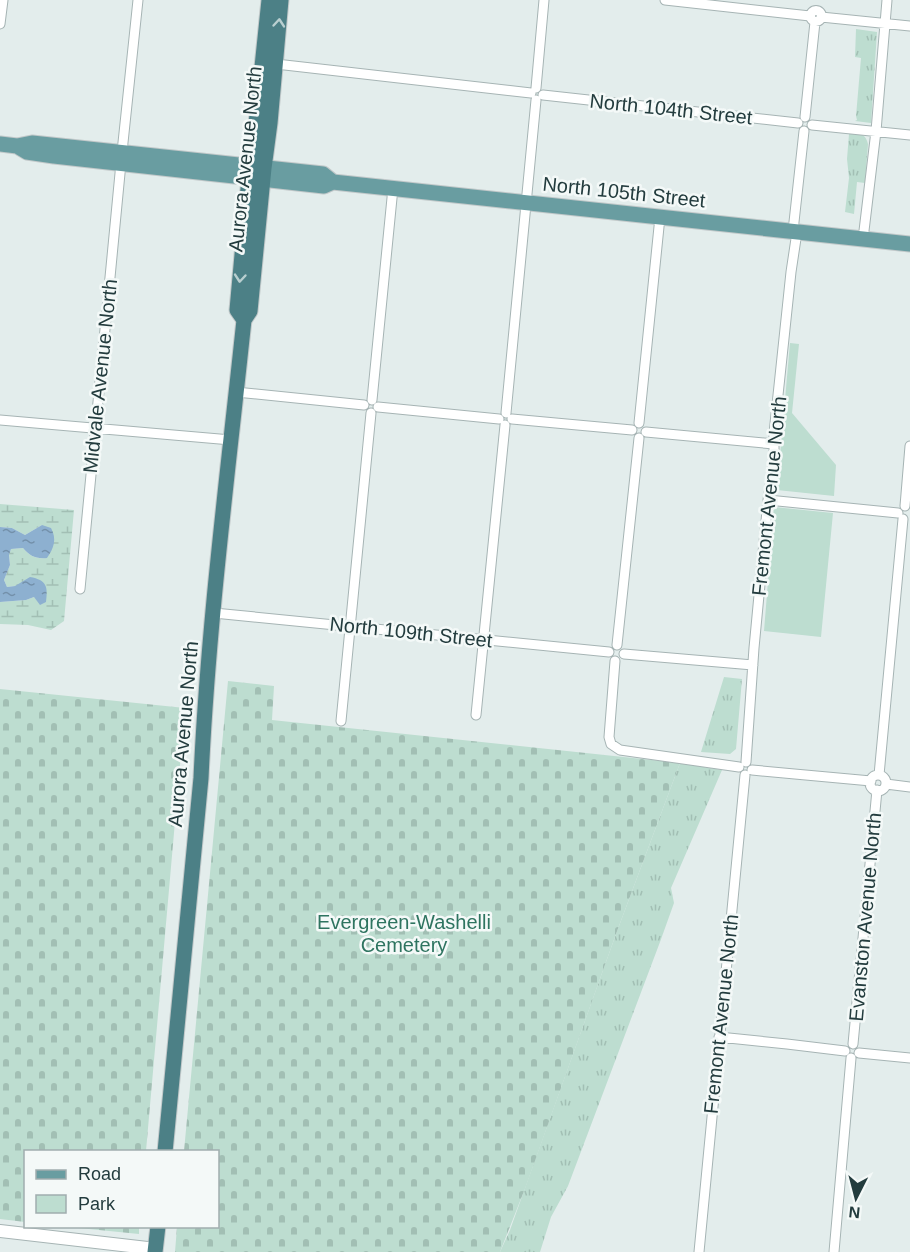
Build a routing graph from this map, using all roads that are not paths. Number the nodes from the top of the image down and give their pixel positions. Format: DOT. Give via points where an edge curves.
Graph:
graph roads {
  1 [pos="3,0"];
  2 [pos="138,0"];
  3 [pos="269,0"];
  4 [pos="281,0"];
  5 [pos="544,0"];
  6 [pos="665,0"];
  7 [pos="817,0"];
  8 [pos="887,0"];
  9 [pos="815,16"];
  10 [pos="884,23"];
  11 [pos="0,24"];
  12 [pos="910,26"];
  13 [pos="276,64"];
  14 [pos="537,94"];
  15 [pos="805,122"];
  16 [pos="876,131"];
  17 [pos="910,135"];
  18 [pos="0,144"];
  19 [pos="122,158"];
  20 [pos="257,173"];
  21 [pos="393,188"];
  22 [pos="527,202"];
  23 [pos="660,217"];
  24 [pos="795,231"];
  25 [pos="863,239"];
  26 [pos="910,244"];
  27 [pos="236,392"];
  28 [pos="371,406"];
  29 [pos="506,419"];
  30 [pos="0,420"];
  31 [pos="95,429"];
  32 [pos="639,431"];
  33 [pos="231,440"];
  34 [pos="774,444"];
  35 [pos="910,446"];
  36 [pos="768,500"];
  37 [pos="905,513"];
  38 [pos="80,590"];
  39 [pos="214,613"];
  40 [pos="350,626"];
  41 [pos="483,639"];
  42 [pos="617,645"];
  43 [pos="609,652"];
  44 [pos="624,654"];
  45 [pos="615,661"];
  46 [pos="753,664"];
  47 [pos="476,715"];
  48 [pos="341,721"];
  49 [pos="745,768"];
  50 [pos="879,775"];
  51 [pos="871,781"];
  52 [pos="886,784"];
  53 [pos="910,787"];
  54 [pos="877,790"];
  55 [pos="719,1037"];
  56 [pos="852,1054"];
  57 [pos="910,1058"];
  58 [pos="165,1150"];
  59 [pos="158,1228"];
  60 [pos="0,1231"];
  61 [pos="156,1250"];
  62 [pos="699,1252"];
  63 [pos="834,1252"];
  1 -- 11 [label="street"];
  2 -- 19 [label="street, Midvale Avenue North"];
  3 -- 20 [label="highway, Aurora Avenue North" via="257,115"];
  13 -- 4 [label="highway, Aurora Avenue North, one-way"];
  5 -- 14 [label="street"];
  6 -- 9 [label="street"];
  7 -- 9 [label="street"];
  8 -- 10 [label="street"];
  9 -- 10 [label="street"];
  9 -- 15 [label="street"];
  10 -- 12 [label="street"];
  10 -- 16 [label="street"];
  13 -- 14 [label="street, North 104th Street"];
  13 -- 20 [label="highway, Aurora Avenue North" via="270,123"];
  14 -- 15 [label="street, North 104th Street"];
  14 -- 22 [label="street"];
  15 -- 16 [label="street, North 104th Street"];
  15 -- 24 [label="street, Fremont Avenue North" via="799,128 804,131"];
  16 -- 17 [label="street, North 104th Street"];
  16 -- 25 [label="street"];
  18 -- 19 [label="main road, North 105th Street" via="27,152"];
  19 -- 20 [label="main road, North 105th Street"];
  19 -- 31 [label="street, Midvale Avenue North"];
  20 -- 21 [label="main road, North 105th Street" via="323,174 333,182"];
  20 -- 27 [label="highway, Aurora Avenue North" via="237,310 244,320"];
  21 -- 22 [label="main road, North 105th Street"];
  21 -- 28 [label="street"];
  22 -- 23 [label="main road, North 105th Street"];
  22 -- 29 [label="street"];
  23 -- 24 [label="main road, North 105th Street"];
  23 -- 32 [label="street"];
  24 -- 25 [label="main road, North 105th Street"];
  24 -- 34 [label="street, Fremont Avenue North"];
  25 -- 26 [label="main road, North 105th Street"];
  27 -- 28 [label="street"];
  27 -- 33 [label="highway, Aurora Avenue North"];
  28 -- 29 [label="street"];
  28 -- 40 [label="street"];
  29 -- 32 [label="street"];
  29 -- 41 [label="street"];
  30 -- 31 [label="street"];
  31 -- 33 [label="street"];
  31 -- 38 [label="street, Midvale Avenue North"];
  32 -- 34 [label="street"];
  32 -- 42 [label="street"];
  33 -- 39 [label="highway, Aurora Avenue North"];
  34 -- 36 [label="street, Fremont Avenue North"];
  35 -- 37 [label="street"];
  36 -- 37 [label="street"];
  36 -- 46 [label="street, Fremont Avenue North"];
  37 -- 50 [label="street"];
  39 -- 40 [label="street, North 109th Street"];
  39 -- 58 [label="highway, Aurora Avenue North"];
  40 -- 41 [label="street, North 109th Street"];
  40 -- 48 [label="street"];
  41 -- 43 [label="street, North 109th Street"];
  41 -- 47 [label="street"];
  42 -- 43 [label="street"];
  42 -- 44 [label="street"];
  43 -- 45 [label="street"];
  44 -- 45 [label="street"];
  44 -- 46 [label="street"];
  45 -- 49 [label="street" via="610,744 620,750"];
  46 -- 49 [label="street, Fremont Avenue North"];
  49 -- 51 [label="street"];
  49 -- 55 [label="street, Fremont Avenue North"];
  50 -- 51 [label="street"];
  50 -- 52 [label="street"];
  51 -- 54 [label="street"];
  52 -- 53 [label="street"];
  52 -- 54 [label="street"];
  54 -- 56 [label="street, Evanston Avenue North" via="853,1044 858,1047"];
  55 -- 56 [label="street"];
  55 -- 62 [label="street, Fremont Avenue North"];
  56 -- 57 [label="street"];
  56 -- 63 [label="street"];
  59 -- 61 [label="highway"];
  60 -- 61 [label="street"];
}
